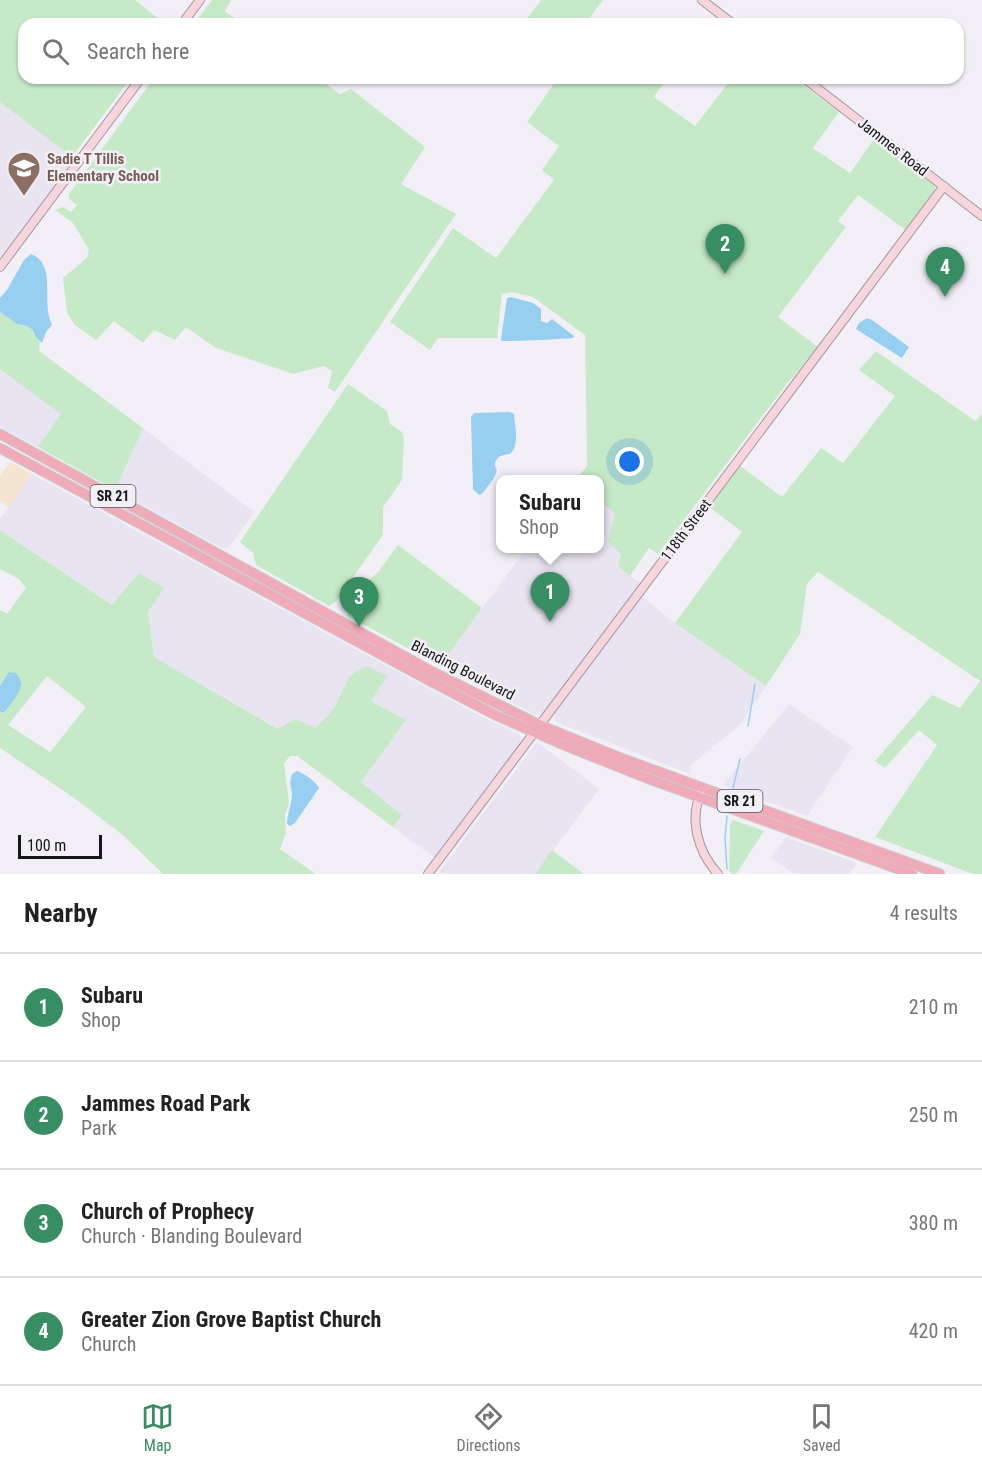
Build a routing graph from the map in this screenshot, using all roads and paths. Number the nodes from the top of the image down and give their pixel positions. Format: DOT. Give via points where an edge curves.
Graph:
graph roads {
  1 [pos="200,0"];
  2 [pos="702,0"];
  3 [pos="186,18"];
  4 [pos="725,18"];
  5 [pos="137,84"];
  6 [pos="812,84"];
  7 [pos="944,186"];
  8 [pos="982,216"];
  9 [pos="0,267"];
  10 [pos="0,434"];
  11 [pos="15,443"];
  12 [pos="0,448"];
  13 [pos="9,453"];
  14 [pos="120,500"];
  15 [pos="114,510"];
  16 [pos="304,613"];
  17 [pos="334,618"];
  18 [pos="325,625"];
  19 [pos="354,629"];
  20 [pos="537,729"];
  21 [pos="702,792"];
  22 [pos="428,874"];
  23 [pos="718,874"];
  24 [pos="912,874"];
  25 [pos="940,874"];
  1 -- 3 [label="street"];
  2 -- 4 [label="street"];
  5 -- 9 [label="street"];
  6 -- 7 [label="street, Jammes Road"];
  7 -- 8 [label="street, Jammes Road"];
  7 -- 20 [label="street, 118th Street"];
  10 -- 11 [label="main road, Blanding Boulevard / SR 21"];
  11 -- 13 [label="main road"];
  11 -- 14 [label="main road, Blanding Boulevard / SR 21"];
  12 -- 13 [label="main road, Blanding Boulevard / SR 21"];
  13 -- 15 [label="main road, Blanding Boulevard / SR 21"];
  14 -- 15 [label="main road"];
  14 -- 17 [label="main road, Blanding Boulevard / SR 21"];
  15 -- 16 [label="main road, Blanding Boulevard / SR 21"];
  16 -- 17 [label="main road"];
  16 -- 18 [label="main road, Blanding Boulevard / SR 21"];
  17 -- 19 [label="main road, Blanding Boulevard / SR 21"];
  18 -- 19 [label="main road"];
  18 -- 20 [label="main road, Blanding Boulevard / SR 21" via="464,699"];
  19 -- 20 [label="main road, Blanding Boulevard / SR 21"];
  20 -- 21 [label="main road, Blanding Boulevard / SR 21" via="617,767"];
  20 -- 22 [label="street, 118th Street"];
  21 -- 23 [label="street" via="696,805 697,832 705,857"];
  21 -- 24 [label="main road, Blanding Boulevard / SR 21"];
  21 -- 25 [label="main road, Blanding Boulevard / SR 21"];
}
